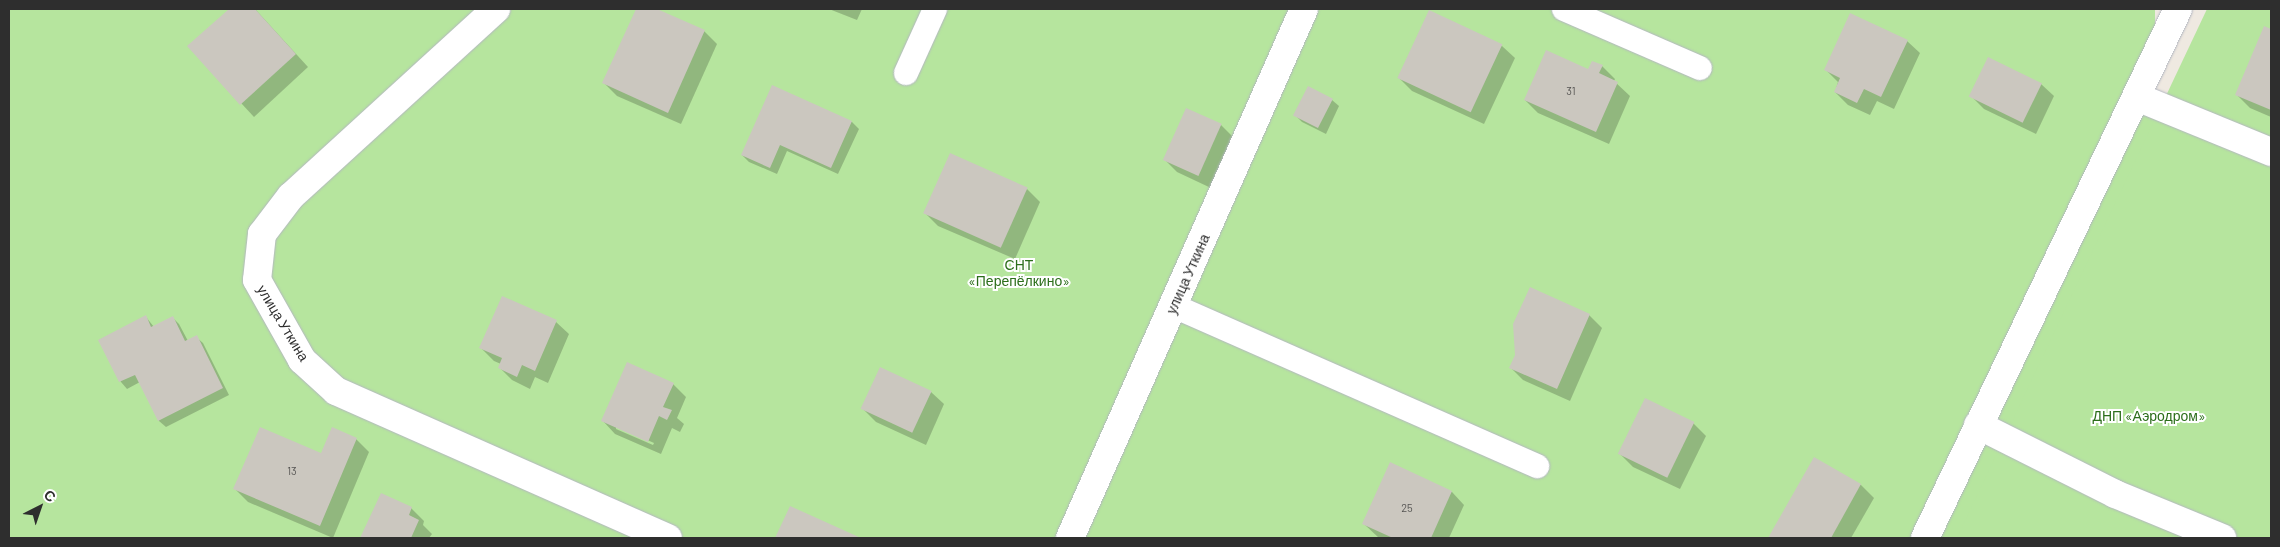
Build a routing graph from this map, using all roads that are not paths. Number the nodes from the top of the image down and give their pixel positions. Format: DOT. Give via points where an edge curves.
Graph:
graph roads {
  1 [pos="496,9"];
  2 [pos="935,9"];
  3 [pos="1304,9"];
  4 [pos="1564,9"];
  5 [pos="2178,9"];
  6 [pos="1700,68"];
  7 [pos="906,72"];
  8 [pos="2137,97"];
  9 [pos="2271,152"];
  10 [pos="1174,306"];
  11 [pos="1978,425"];
  12 [pos="1537,466"];
  13 [pos="668,538"];
  14 [pos="1070,538"];
  15 [pos="1924,538"];
  16 [pos="2222,538"];
  1 -- 13 [label="street, улица Уткина" via="291,196 262,234 258,280 302,360 336,391"];
  2 -- 7 [label="lane"];
  3 -- 10 [label="street, улица Уткина"];
  4 -- 6 [label="lane"];
  5 -- 8 [label="street"];
  8 -- 9 [label="street"];
  8 -- 11 [label="street"];
  10 -- 12 [label="lane"];
  10 -- 14 [label="street, улица Уткина"];
  11 -- 15 [label="street"];
  11 -- 16 [label="street" via="2115,494"];
}
